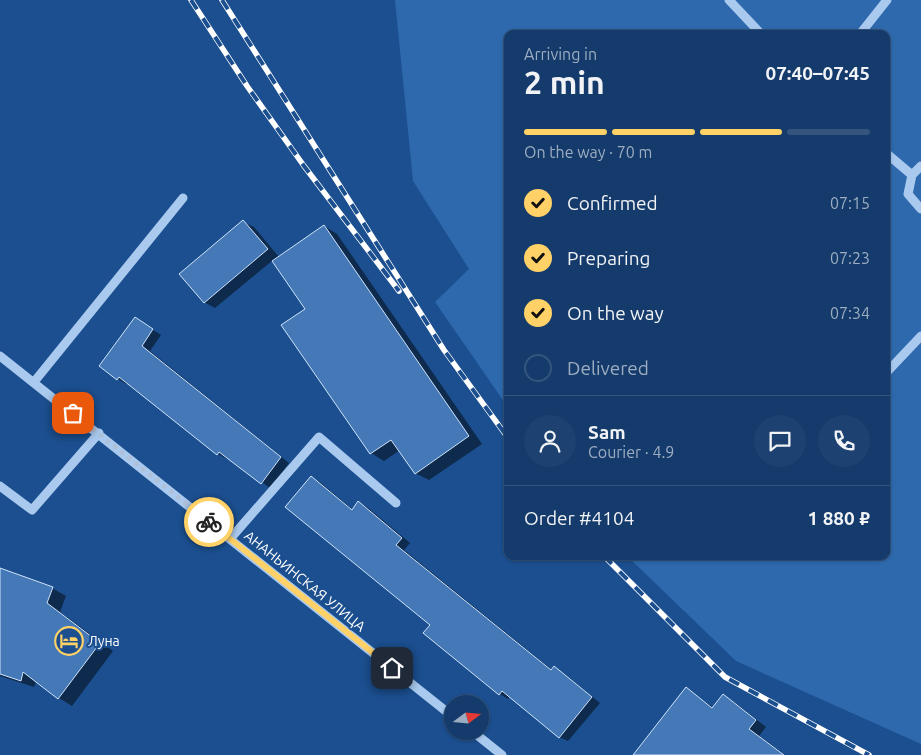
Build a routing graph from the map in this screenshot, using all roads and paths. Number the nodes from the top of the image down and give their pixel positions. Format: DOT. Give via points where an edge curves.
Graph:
graph roads {
  1 [pos="729,0"];
  2 [pos="887,0"];
  3 [pos="757,30"];
  4 [pos="863,30"];
  5 [pos="890,156"];
  6 [pos="921,166"];
  7 [pos="912,175"];
  8 [pos="183,198"];
  9 [pos="921,208"];
  10 [pos="921,336"];
  11 [pos="0,356"];
  12 [pos="890,369"];
  13 [pos="34,382"];
  14 [pos="99,433"];
  15 [pos="0,486"];
  16 [pos="396,503"];
  17 [pos="230,539"];
  18 [pos="444,710"];
  19 [pos="483,740"];
  20 [pos="502,755"];
  1 -- 3 [label="street"];
  2 -- 4 [label="street"];
  5 -- 7 [label="street"];
  6 -- 7 [label="street"];
  7 -- 9 [label="street" via="908,194"];
  8 -- 13 [label="street"];
  10 -- 12 [label="street"];
  11 -- 13 [label="street, АНАНЬИНСКАЯ УЛИЦА"];
  13 -- 14 [label="street, АНАНЬИНСКАЯ УЛИЦА"];
  14 -- 15 [label="street" via="32,510"];
  14 -- 17 [label="street, АНАНЬИНСКАЯ УЛИЦА"];
  16 -- 17 [label="street" via="319,437"];
  17 -- 18 [label="street, АНАНЬИНСКАЯ УЛИЦА"];
  19 -- 20 [label="street"];
}
